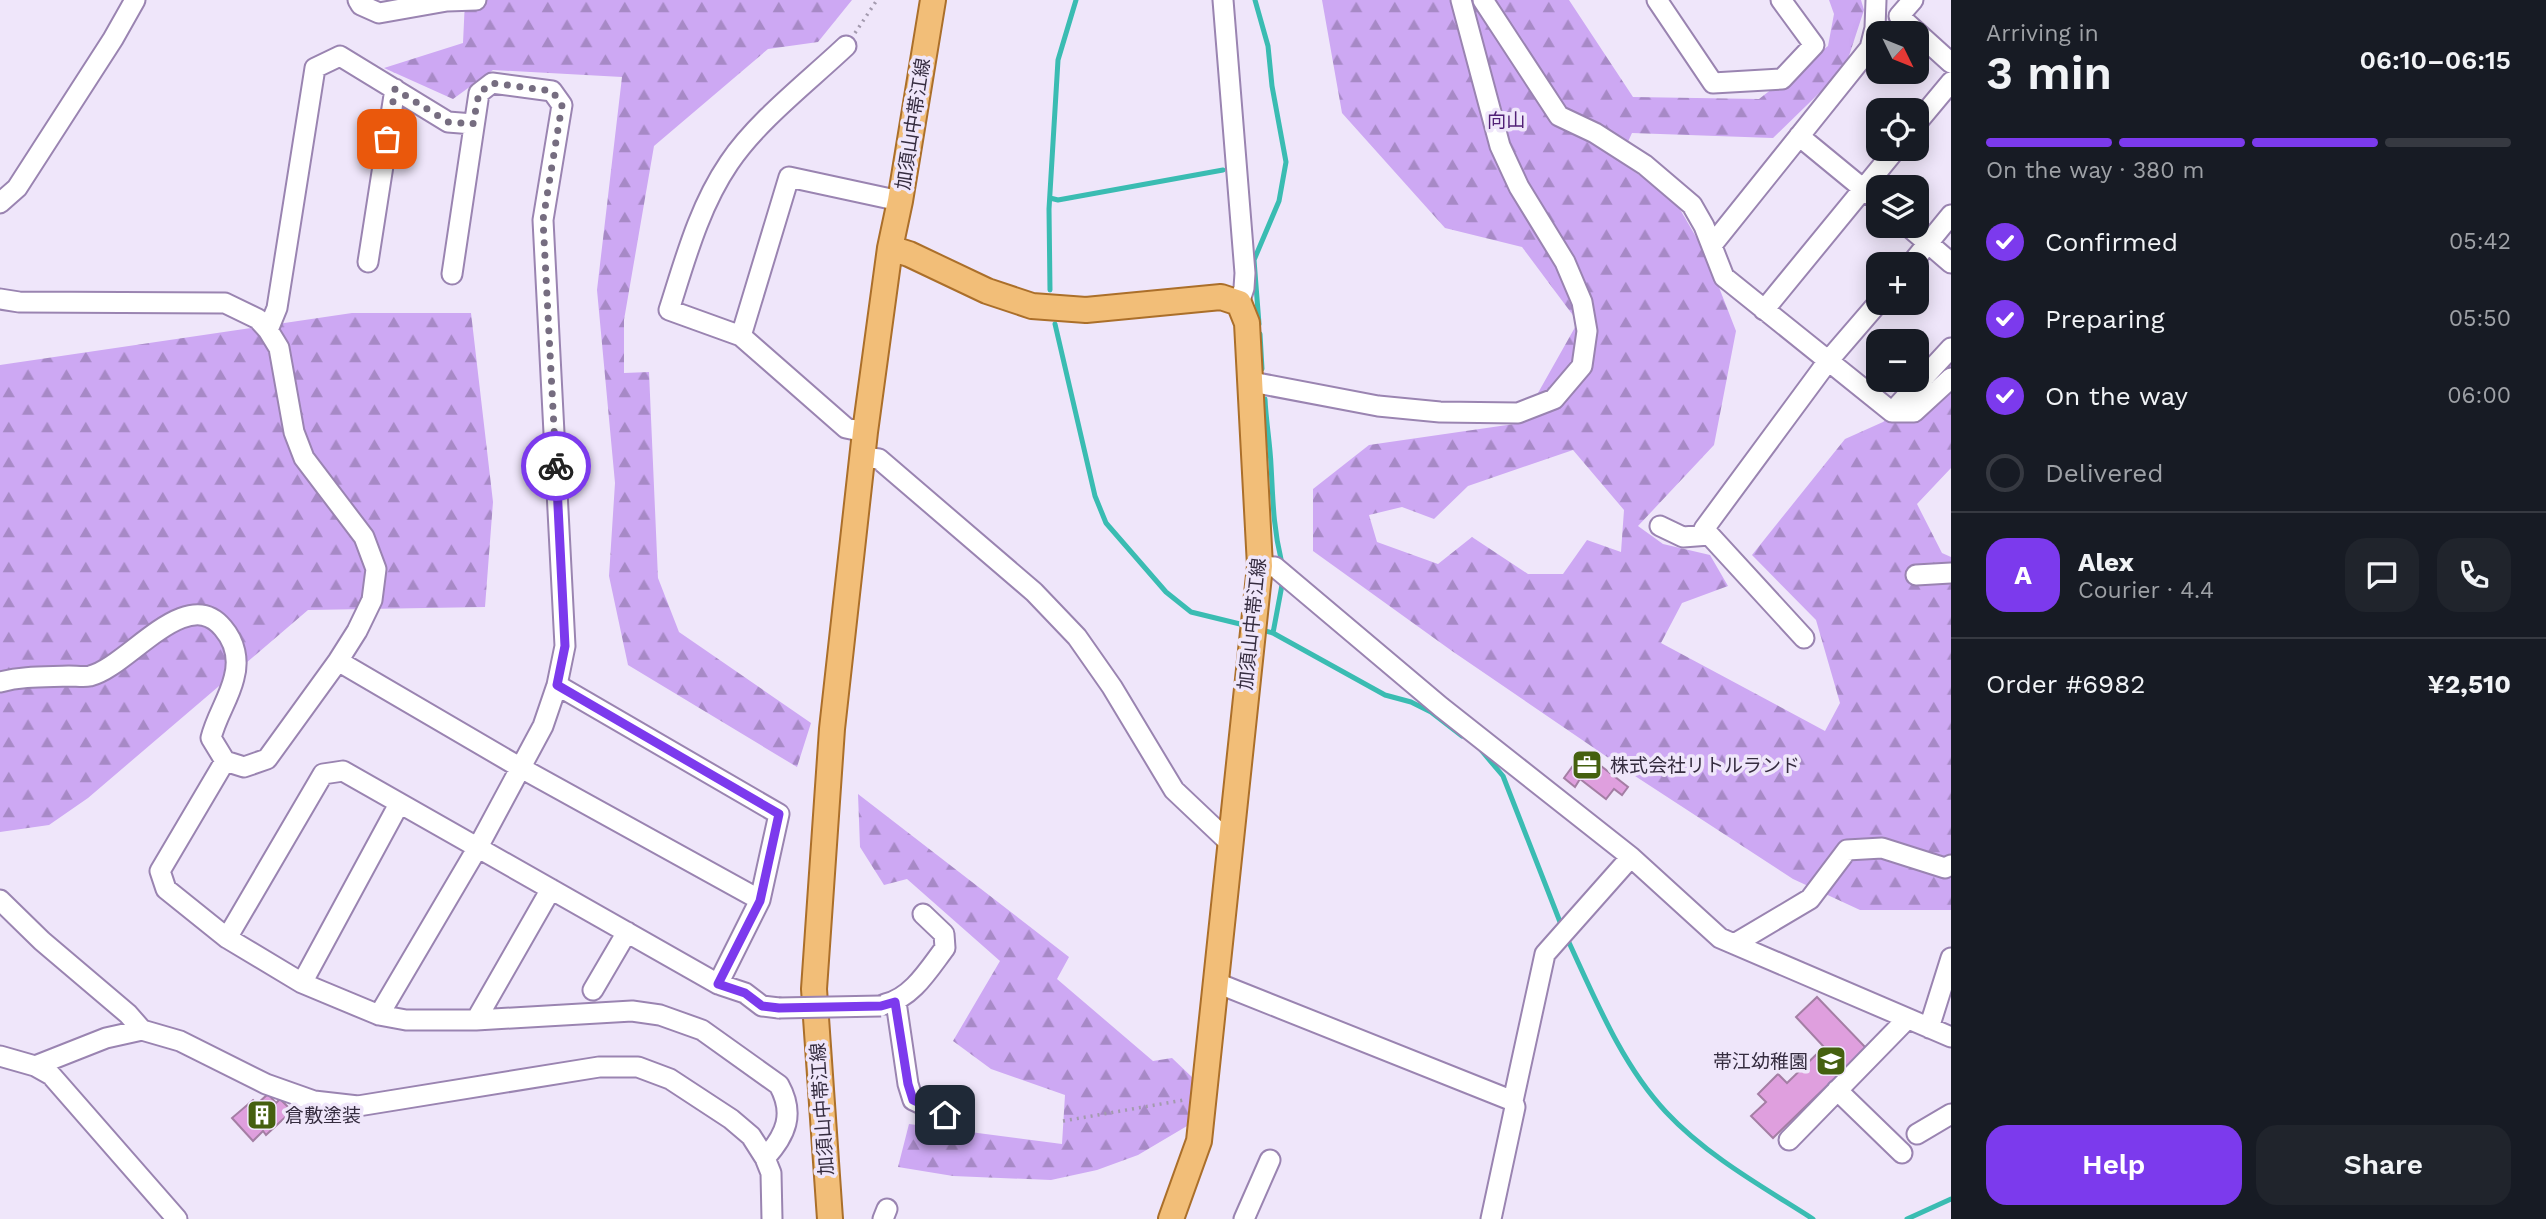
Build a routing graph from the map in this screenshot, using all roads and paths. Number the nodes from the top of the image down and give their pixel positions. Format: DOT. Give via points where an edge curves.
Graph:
graph roads {
  1 [pos="135,0"];
  2 [pos="358,0"];
  3 [pos="476,0"];
  4 [pos="877,0"];
  5 [pos="933,0"];
  6 [pos="1223,0"];
  7 [pos="1461,0"];
  8 [pos="1483,0"];
  9 [pos="1657,0"];
  10 [pos="1781,0"];
  11 [pos="1877,0"];
  12 [pos="1913,0"];
  13 [pos="1899,16"];
  14 [pos="1876,21"];
  15 [pos="1894,21"];
  16 [pos="846,46"];
  17 [pos="1866,54"];
  18 [pos="1951,63"];
  19 [pos="1951,82"];
  20 [pos="395,89"];
  21 [pos="1929,108"];
  22 [pos="473,124"];
  23 [pos="1799,136"];
  24 [pos="1866,191"];
  25 [pos="1866,200"];
  26 [pos="901,201"];
  27 [pos="0,203"];
  28 [pos="1951,215"];
  29 [pos="1922,238"];
  30 [pos="1929,244"];
  31 [pos="1712,245"];
  32 [pos="890,248"];
  33 [pos="1922,252"];
  34 [pos="368,262"];
  35 [pos="1951,263"];
  36 [pos="452,274"];
  37 [pos="0,299"];
  38 [pos="1239,303"];
  39 [pos="1764,310"];
  40 [pos="1867,315"];
  41 [pos="268,330"];
  42 [pos="741,336"];
  43 [pos="1951,348"];
  44 [pos="1828,360"];
  45 [pos="1951,378"];
  46 [pos="1252,382"];
  47 [pos="1892,412"];
  48 [pos="865,432"];
  49 [pos="863,457"];
  50 [pos="1660,526"];
  51 [pos="1709,535"];
  52 [pos="1260,566"];
  53 [pos="1951,573"];
  54 [pos="1916,575"];
  55 [pos="1804,638"];
  56 [pos="338,661"];
  57 [pos="0,682"];
  58 [pos="557,685"];
  59 [pos="225,761"];
  60 [pos="521,768"];
  61 [pos="399,804"];
  62 [pos="1230,844"];
  63 [pos="478,847"];
  64 [pos="1632,857"];
  65 [pos="1951,865"];
  66 [pos="551,889"];
  67 [pos="0,900"];
  68 [pos="760,901"];
  69 [pos="923,914"];
  70 [pos="626,932"];
  71 [pos="227,938"];
  72 [pos="1737,943"];
  73 [pos="1951,958"];
  74 [pos="302,983"];
  75 [pos="1217,983"];
  76 [pos="718,984"];
  77 [pos="593,990"];
  78 [pos="888,1004"];
  79 [pos="379,1015"];
  80 [pos="1908,1019"];
  81 [pos="476,1020"];
  82 [pos="1929,1028"];
  83 [pos="142,1030"];
  84 [pos="1951,1037"];
  85 [pos="0,1056"];
  86 [pos="35,1066"];
  87 [pos="1837,1090"];
  88 [pos="1203,1097"];
  89 [pos="1513,1101"];
  90 [pos="1951,1114"];
  91 [pos="945,1115"];
  92 [pos="1063,1121"];
  93 [pos="1917,1135"];
  94 [pos="1789,1140"];
  95 [pos="1902,1153"];
  96 [pos="765,1158"];
  97 [pos="1270,1160"];
  98 [pos="177,1219"];
  99 [pos="772,1219"];
  100 [pos="830,1219"];
  101 [pos="1171,1219"];
  102 [pos="1244,1219"];
  103 [pos="1491,1219"];
  1 -- 27 [label="street" via="17,188"];
  2 -- 3 [label="street" via="379,13"];
  4 -- 16 [label="path"];
  5 -- 26 [label="main road, 加須山中帯江線"];
  6 -- 38 [label="street" via="1245,273"];
  7 -- 46 [label="street" via="1500,146 1565,262 1582,302 1587,331 1582,366 1554,399 1518,413 1378,406"];
  8 -- 31 [label="street" via="1559,116 1645,165 1692,205"];
  9 -- 10 [label="street" via="1713,83 1782,79 1815,45"];
  11 -- 14 [label="street"];
  12 -- 13 [label="street"];
  13 -- 15 [label="street"];
  13 -- 18 [label="street"];
  16 -- 42 [label="street" via="729,162 698,220 669,310"];
  17 -- 23 [label="street"];
  19 -- 21 [label="street"];
  20 -- 22 [label="street" via="448,122"];
  20 -- 34 [label="street"];
  20 -- 41 [label="street" via="340,57 315,68 277,308"];
  22 -- 36 [label="street"];
  22 -- 58 [label="street" via="479,93 492,83 552,91 562,105 543,220 565,646"];
  23 -- 24 [label="street"];
  23 -- 31 [label="street"];
  25 -- 39 [label="street"];
  26 -- 32 [label="main road, 加須山中帯江線"];
  26 -- 42 [label="street" via="789,177"];
  28 -- 30 [label="street"];
  29 -- 30 [label="street"];
  30 -- 33 [label="street"];
  30 -- 35 [label="street"];
  31 -- 39 [label="street" via="1724,277"];
  32 -- 38 [label="main road" via="1032,306 1086,310 1221,297"];
  32 -- 48 [label="main road, 加須山中帯江線"];
  37 -- 41 [label="street" via="225,303 258,319"];
  38 -- 46 [label="main road, 加須山中帯江線" via="1247,323"];
  39 -- 44 [label="street"];
  40 -- 44 [label="street"];
  41 -- 56 [label="street" via="279,348 294,432 304,458 364,537 376,569 372,600"];
  42 -- 48 [label="street" via="846,428"];
  43 -- 47 [label="street"];
  44 -- 47 [label="street"];
  44 -- 51 [label="street" via="1704,529"];
  45 -- 47 [label="street" via="1914,412"];
  46 -- 52 [label="main road, 加須山中帯江線"];
  48 -- 49 [label="main road, 加須山中帯江線"];
  49 -- 62 [label="street" via="879,458 1043,601 1077,637 1112,687 1174,790"];
  49 -- 100 [label="main road, 加須山中帯江線" via="832,729 814,989"];
  50 -- 51 [label="street" via="1683,537"];
  51 -- 55 [label="street"];
  52 -- 62 [label="main road, 加須山中帯江線"];
  52 -- 64 [label="street" via="1275,568 1441,707"];
  53 -- 54 [label="street"];
  56 -- 59 [label="street" via="267,759 244,767"];
  56 -- 60 [label="street"];
  57 -- 59 [label="street" via="19,677 91,676 180,618 203,614 232,638 236,657 234,678 211,738"];
  58 -- 60 [label="street"];
  58 -- 68 [label="street" via="779,814"];
  59 -- 71 [label="street" via="160,871 166,889"];
  60 -- 63 [label="street"];
  60 -- 68 [label="street"];
  61 -- 63 [label="street"];
  61 -- 71 [label="street" via="343,771 323,774"];
  61 -- 74 [label="street"];
  62 -- 75 [label="main road, 加須山中帯江線"];
  63 -- 66 [label="street"];
  63 -- 79 [label="street"];
  64 -- 72 [label="street" via="1720,938"];
  64 -- 89 [label="street" via="1545,954"];
  65 -- 72 [label="street" via="1882,848 1847,850 1810,899"];
  66 -- 70 [label="street"];
  66 -- 81 [label="street"];
  67 -- 83 [label="street"];
  68 -- 76 [label="street"];
  69 -- 78 [label="street" via="944,934 945,948 913,987"];
  70 -- 76 [label="street"];
  70 -- 77 [label="street"];
  71 -- 74 [label="street"];
  72 -- 80 [label="street"];
  73 -- 82 [label="street"];
  74 -- 79 [label="street"];
  75 -- 88 [label="main road, 加須山中帯江線"];
  75 -- 89 [label="street"];
  76 -- 78 [label="street, bridge" via="745,993 762,1006"];
  78 -- 91 [label="street" via="913,1100"];
  79 -- 81 [label="street" via="406,1020"];
  80 -- 82 [label="street"];
  80 -- 87 [label="street"];
  81 -- 96 [label="street" via="632,1011 702,1030 779,1085 787,1099 788,1117 779,1143"];
  82 -- 84 [label="street"];
  83 -- 86 [label="street" via="106,1038"];
  83 -- 96 [label="street" via="180,1041 266,1084 314,1101 358,1106 598,1067 638,1067 670,1079 731,1119 751,1136"];
  85 -- 86 [label="street"];
  86 -- 98 [label="street" via="62,1086"];
  87 -- 94 [label="street"];
  87 -- 95 [label="street"];
  88 -- 92 [label="path"];
  88 -- 101 [label="main road, 加須山中帯江線" via="1199,1141"];
  89 -- 103 [label="street"];
  90 -- 93 [label="street"];
  96 -- 99 [label="street" via="771,1173"];
  97 -- 102 [label="street"];
}
